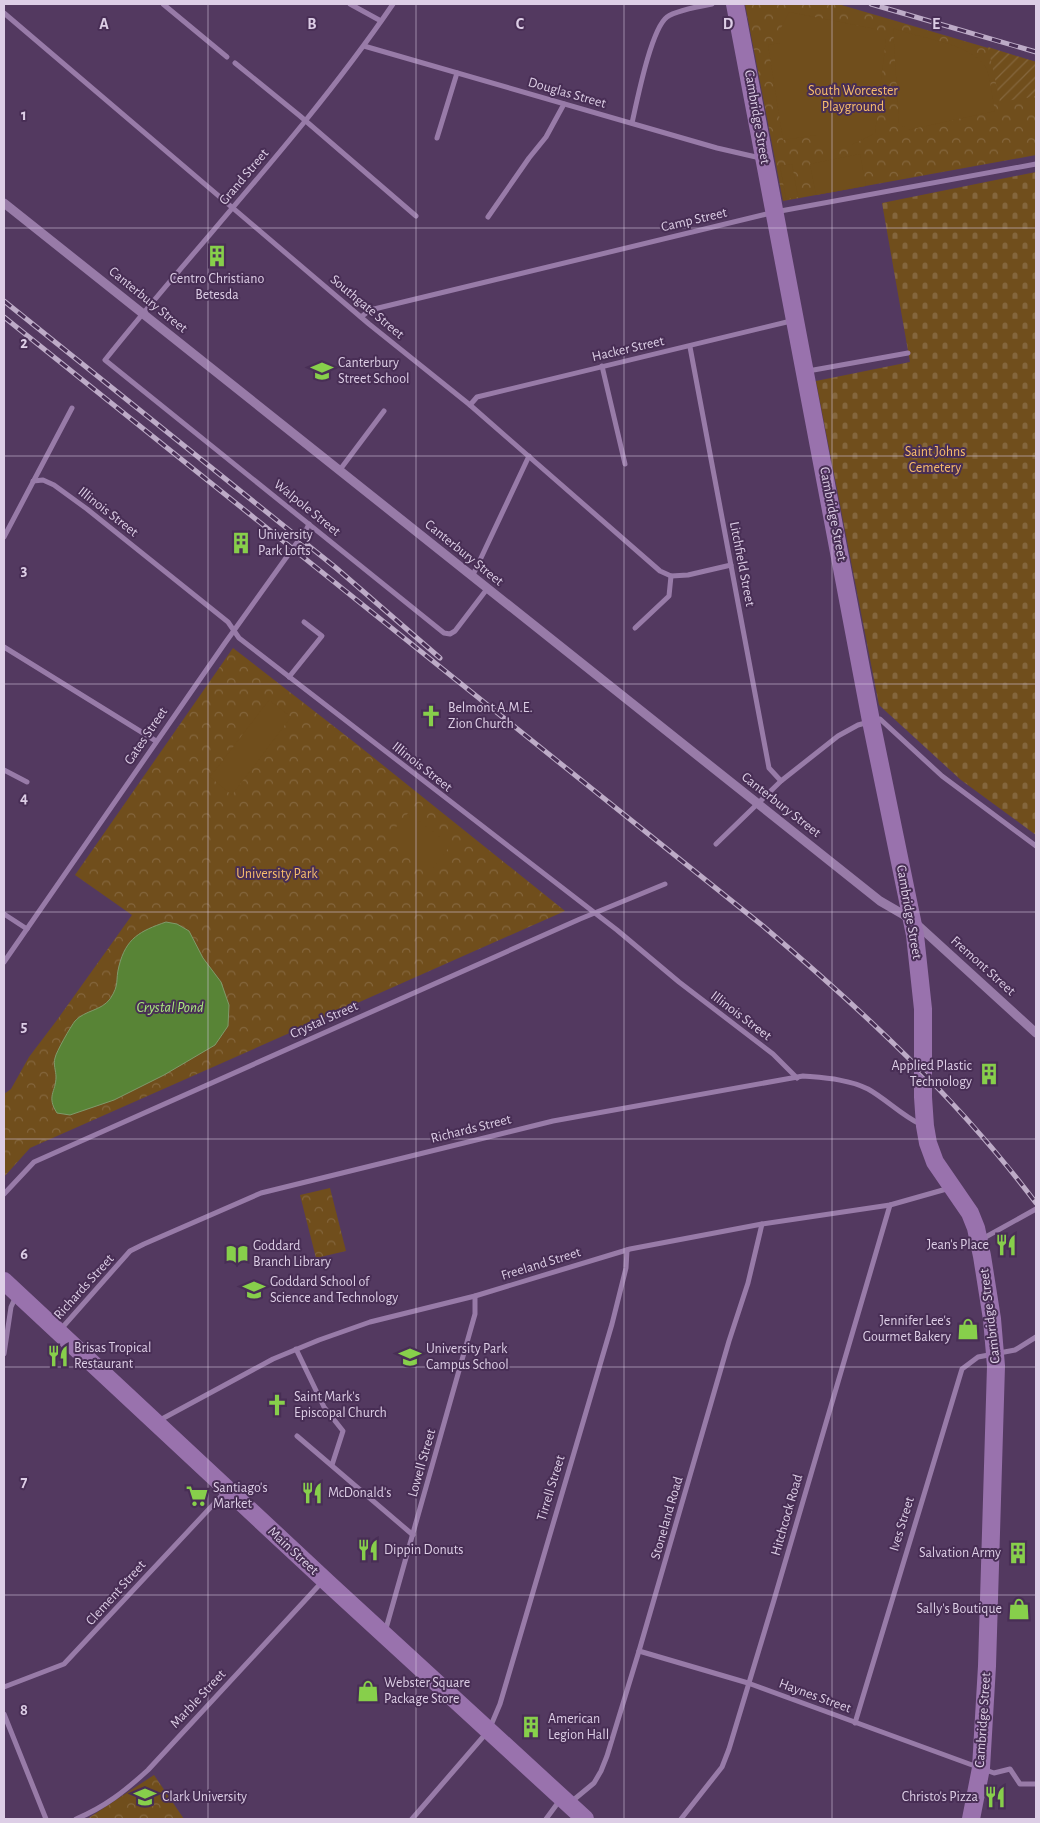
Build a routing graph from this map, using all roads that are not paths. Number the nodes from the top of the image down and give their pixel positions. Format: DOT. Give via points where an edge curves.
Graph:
graph roads {
  1 [pos="163,4"];
  2 [pos="350,4"];
  3 [pos="393,4"];
  4 [pos="712,4"];
  5 [pos="735,4"];
  6 [pos="4,13"];
  7 [pos="382,21"];
  8 [pos="364,46"];
  9 [pos="227,57"];
  10 [pos="235,63"];
  11 [pos="457,73"];
  12 [pos="564,104"];
  13 [pos="305,120"];
  14 [pos="632,123"];
  15 [pos="437,138"];
  16 [pos="764,156"];
  17 [pos="1036,164"];
  18 [pos="4,203"];
  19 [pos="233,208"];
  20 [pos="774,212"];
  21 [pos="416,216"];
  22 [pos="488,218"];
  23 [pos="142,313"];
  24 [pos="361,317"];
  25 [pos="795,321"];
  26 [pos="690,346"];
  27 [pos="908,353"];
  28 [pos="105,360"];
  29 [pos="602,366"];
  30 [pos="805,372"];
  31 [pos="470,405"];
  32 [pos="72,408"];
  33 [pos="384,411"];
  34 [pos="529,456"];
  35 [pos="625,464"];
  36 [pos="339,472"];
  37 [pos="33,481"];
  38 [pos="309,524"];
  39 [pos="4,536"];
  40 [pos="731,565"];
  41 [pos="671,576"];
  42 [pos="472,577"];
  43 [pos="486,589"];
  44 [pos="304,622"];
  45 [pos="635,628"];
  46 [pos="234,630"];
  47 [pos="4,647"];
  48 [pos="290,676"];
  49 [pos="872,721"];
  50 [pos="156,741"];
  51 [pos="4,770"];
  52 [pos="780,780"];
  53 [pos="27,782"];
  54 [pos="757,803"];
  55 [pos="716,844"];
  56 [pos="1036,846"];
  57 [pos="665,884"];
  58 [pos="594,913"];
  59 [pos="4,914"];
  60 [pos="911,919"];
  61 [pos="26,929"];
  62 [pos="4,962"];
  63 [pos="1036,1033"];
  64 [pos="797,1078"];
  65 [pos="925,1126"];
  66 [pos="953,1187"];
  67 [pos="4,1194"];
  68 [pos="890,1204"];
  69 [pos="1036,1208"];
  70 [pos="762,1224"];
  71 [pos="979,1240"];
  72 [pos="627,1250"];
  73 [pos="4,1281"];
  74 [pos="17,1294"];
  75 [pos="475,1296"];
  76 [pos="58,1332"];
  77 [pos="1036,1337"];
  78 [pos="296,1349"];
  79 [pos="995,1353"];
  80 [pos="4,1354"];
  81 [pos="156,1422"];
  82 [pos="297,1436"];
  83 [pos="332,1465"];
  84 [pos="227,1490"];
  85 [pos="413,1535"];
  86 [pos="324,1580"];
  87 [pos="385,1635"];
  88 [pos="639,1651"];
  89 [pos="748,1683"];
  90 [pos="4,1688"];
  91 [pos="4,1714"];
  92 [pos="855,1723"];
  93 [pos="489,1730"];
  94 [pos="981,1768"];
  95 [pos="1036,1784"];
  96 [pos="565,1801"];
  97 [pos="46,1819"];
  98 [pos="76,1819"];
  99 [pos="412,1819"];
  100 [pos="546,1819"];
  101 [pos="585,1819"];
  102 [pos="681,1819"];
  103 [pos="971,1819"];
  1 -- 9 [label="street"];
  2 -- 7 [label="street"];
  3 -- 7 [label="street, Grand Street"];
  4 -- 14 [label="street" via="667,17 656,32"];
  5 -- 16 [label="main road, Cambridge Street"];
  6 -- 19 [label="street, Southgate Street"];
  7 -- 8 [label="street, Grand Street"];
  8 -- 11 [label="street, Douglas Street"];
  8 -- 13 [label="street, Grand Street"];
  10 -- 13 [label="street"];
  11 -- 12 [label="street, Douglas Street"];
  11 -- 15 [label="street"];
  12 -- 14 [label="street, Douglas Street"];
  12 -- 22 [label="street" via="546,137"];
  13 -- 19 [label="street, Grand Street"];
  13 -- 21 [label="street"];
  14 -- 16 [label="street, Douglas Street" via="726,151"];
  16 -- 20 [label="main road, Cambridge Street"];
  17 -- 20 [label="street, Camp Street"];
  18 -- 23 [label="street, Canterbury Street"];
  19 -- 23 [label="street, Grand Street"];
  19 -- 24 [label="street, Southgate Street"];
  20 -- 24 [label="street, Camp Street" via="370,310"];
  20 -- 25 [label="main road, Cambridge Street"];
  23 -- 28 [label="street, Grand Street"];
  23 -- 36 [label="street, Canterbury Street"];
  24 -- 31 [label="street, Southgate Street"];
  25 -- 26 [label="street, Hacker Street"];
  25 -- 30 [label="main road, Cambridge Street"];
  26 -- 29 [label="street, Hacker Street"];
  26 -- 40 [label="street, Litchfield Street"];
  27 -- 30 [label="street"];
  28 -- 38 [label="street, Walpole Street"];
  29 -- 31 [label="street, Hacker Street" via="477,397"];
  29 -- 35 [label="street"];
  30 -- 49 [label="main road, Cambridge Street"];
  31 -- 34 [label="street, Southgate Street"];
  32 -- 37 [label="street"];
  33 -- 36 [label="street"];
  34 -- 41 [label="street, Southgate Street" via="660,571"];
  34 -- 42 [label="street"];
  36 -- 42 [label="street, Canterbury Street"];
  37 -- 39 [label="street"];
  37 -- 46 [label="street, Illinois Street" via="44,480 54,485 87,509"];
  38 -- 43 [label="street, Walpole Street" via="444,633 455,631"];
  38 -- 46 [label="street, Gates Street"];
  40 -- 41 [label="street"];
  40 -- 52 [label="street, Litchfield Street" via="769,768"];
  41 -- 45 [label="street" via="669,596"];
  42 -- 43 [label="street, Canterbury Street"];
  43 -- 54 [label="street, Canterbury Street"];
  44 -- 48 [label="street" via="322,636"];
  46 -- 48 [label="street, Illinois Street" via="238,638"];
  46 -- 50 [label="street, Gates Street"];
  47 -- 50 [label="street"];
  48 -- 58 [label="street, Illinois Street"];
  49 -- 52 [label="street" via="838,736"];
  49 -- 56 [label="street" via="880,720 942,776"];
  49 -- 60 [label="main road, Cambridge Street"];
  50 -- 61 [label="street, Gates Street"];
  51 -- 53 [label="street"];
  52 -- 54 [label="street"];
  54 -- 55 [label="street"];
  54 -- 60 [label="street, Canterbury Street" via="880,902"];
  57 -- 58 [label="street, Crystal Street"];
  58 -- 64 [label="street, Illinois Street" via="772,1054"];
  58 -- 67 [label="street, Crystal Street" via="34,1162"];
  59 -- 61 [label="street"];
  60 -- 63 [label="street, Fremont Street"];
  60 -- 65 [label="main road, Cambridge Street" via="923,1009"];
  61 -- 62 [label="street, Gates Street"];
  64 -- 65 [label="street, Richards Street" via="803,1076 854,1083"];
  64 -- 76 [label="street, Richards Street" via="553,1121 261,1193 130,1251"];
  65 -- 66 [label="main road, Cambridge Street" via="935,1162"];
  66 -- 68 [label="street, Freeland Street"];
  66 -- 71 [label="main road, Cambridge Street" via="970,1213"];
  68 -- 70 [label="street, Freeland Street"];
  68 -- 89 [label="street, Hitchcock Road"];
  69 -- 71 [label="street"];
  70 -- 72 [label="street, Freeland Street"];
  70 -- 88 [label="street, Stoneland Road" via="748,1283"];
  71 -- 79 [label="main road, Cambridge Street"];
  72 -- 75 [label="street, Freeland Street"];
  72 -- 93 [label="street, Tirrell Street" via="626,1268 596,1378 500,1704"];
  73 -- 74 [label="main road, Main Street"];
  74 -- 76 [label="main road, Main Street"];
  74 -- 80 [label="street" via="11,1307"];
  75 -- 78 [label="street, Freeland Street" via="370,1322"];
  75 -- 85 [label="street, Lowell Street" via="475,1314"];
  76 -- 81 [label="main road, Main Street"];
  77 -- 79 [label="street, Ives Street" via="1014,1350"];
  78 -- 81 [label="street, Freeland Street"];
  78 -- 83 [label="street" via="324,1407 343,1431"];
  79 -- 92 [label="street, Ives Street" via="969,1362 957,1382"];
  79 -- 94 [label="main road, Cambridge Street" via="987,1666"];
  81 -- 84 [label="main road, Main Street"];
  82 -- 83 [label="street"];
  83 -- 85 [label="street"];
  84 -- 86 [label="main road, Main Street"];
  84 -- 90 [label="street, Clement Street" via="64,1664"];
  85 -- 87 [label="street, Lowell Street"];
  86 -- 87 [label="main road, Main Street"];
  86 -- 98 [label="street, Marble Street" via="148,1770 98,1810"];
  87 -- 93 [label="main road, Main Street"];
  88 -- 89 [label="street, Haynes Street"];
  88 -- 96 [label="street, Stoneland Road" via="601,1771 594,1783"];
  89 -- 92 [label="street, Haynes Street"];
  89 -- 102 [label="street, Hitchcock Road" via="722,1767"];
  91 -- 97 [label="street"];
  92 -- 94 [label="street, Haynes Street"];
  93 -- 96 [label="main road, Main Street"];
  93 -- 99 [label="street, Tirrell Street"];
  94 -- 95 [label="street, Haynes Street" via="994,1773 1010,1769 1020,1784"];
  94 -- 103 [label="main road, Cambridge Street"];
  96 -- 100 [label="street, Stoneland Road"];
  96 -- 101 [label="main road, Main Street"];
}
